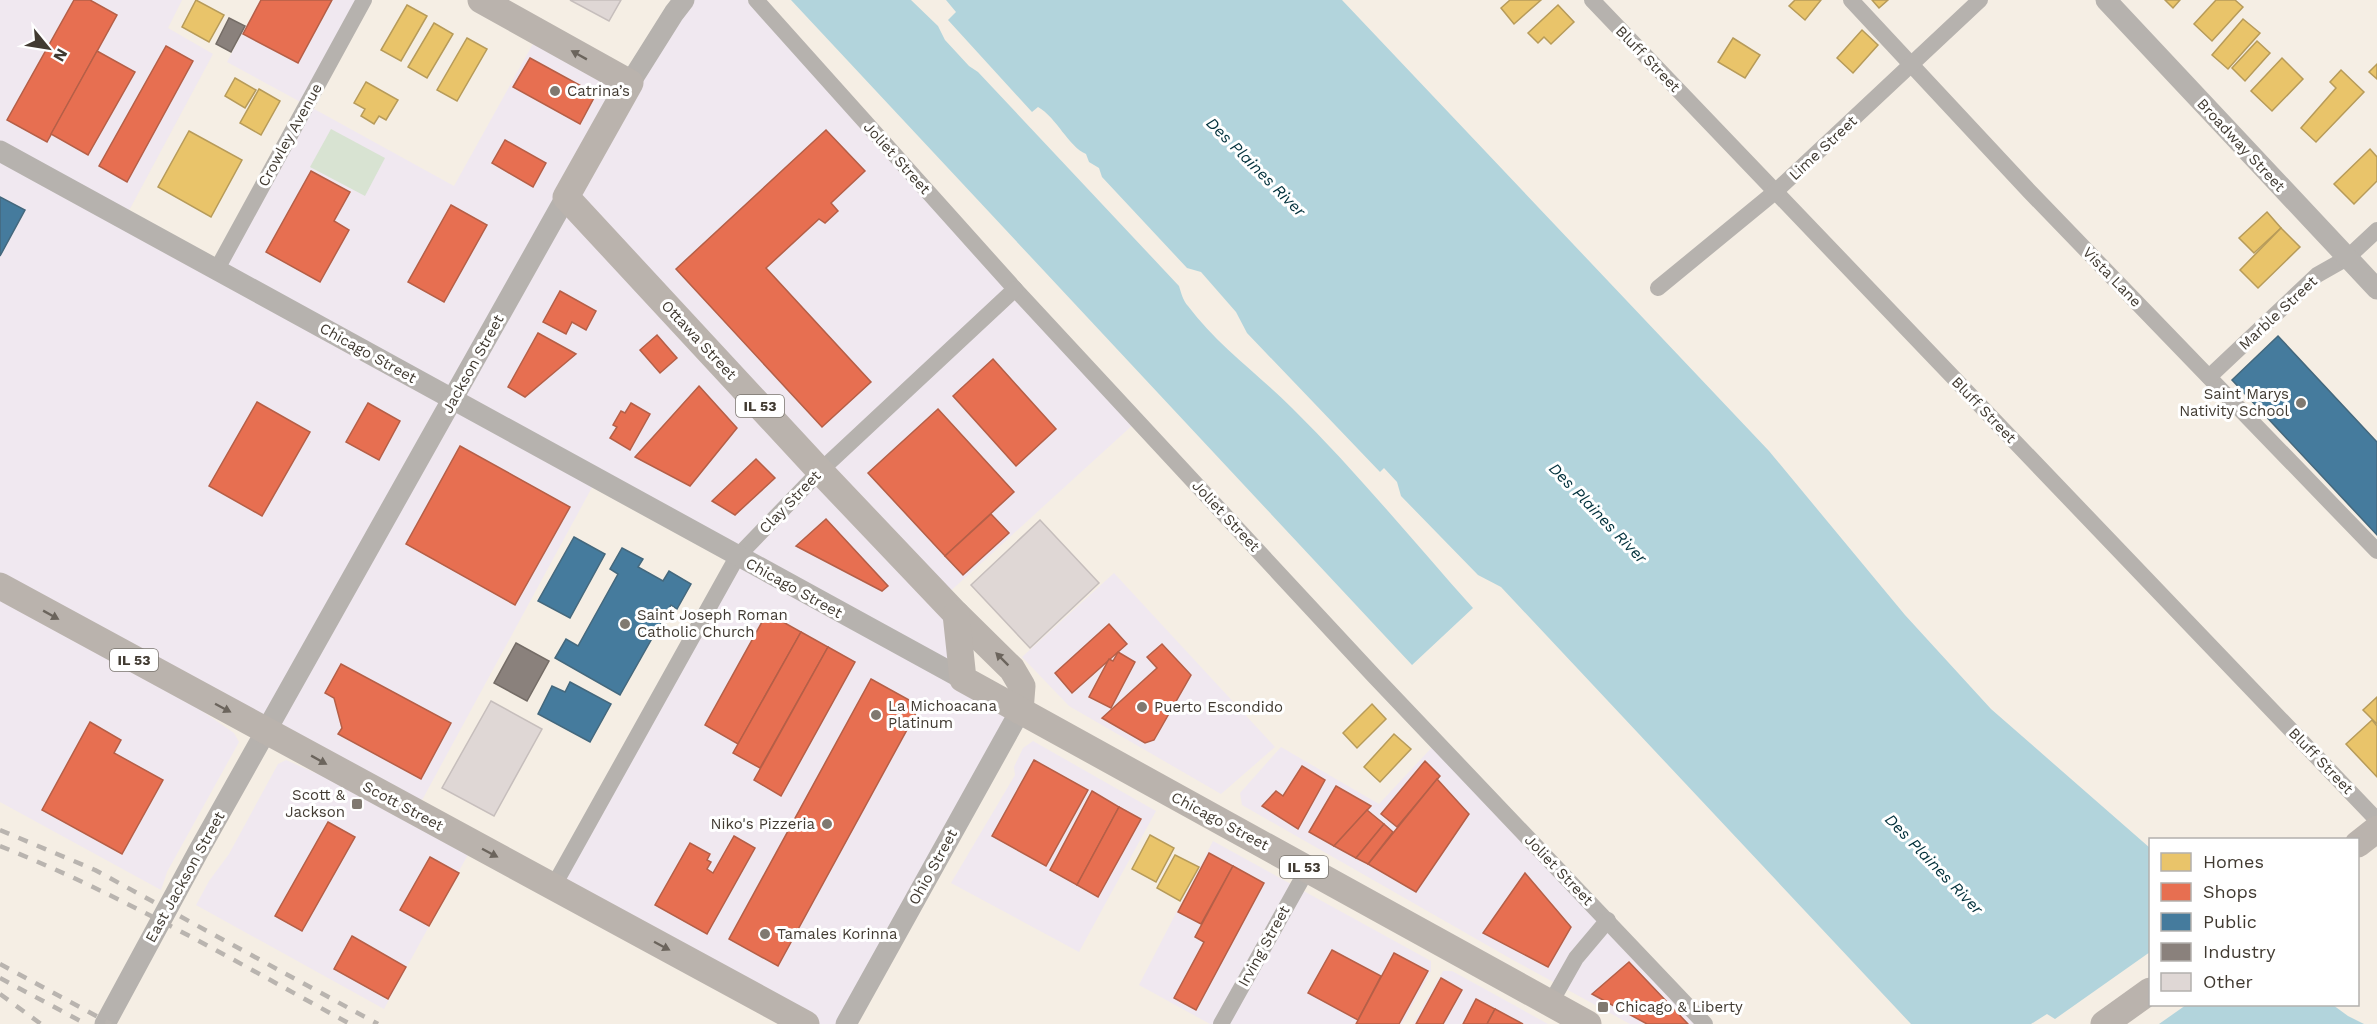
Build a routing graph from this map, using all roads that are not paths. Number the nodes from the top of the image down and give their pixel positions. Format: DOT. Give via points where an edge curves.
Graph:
graph roads {
  1 [pos="364,0"];
  2 [pos="481,0"];
  3 [pos="684,0"];
  4 [pos="756,0"];
  5 [pos="1592,0"];
  6 [pos="1851,0"];
  7 [pos="1980,0"];
  8 [pos="2106,0"];
  9 [pos="1912,66"];
  10 [pos="630,83"];
  11 [pos="0,151"];
  12 [pos="1775,192"];
  13 [pos="566,197"];
  14 [pos="2377,230"];
  15 [pos="2347,258"];
  16 [pos="217,269"];
  17 [pos="1658,288"];
  18 [pos="1016,289"];
  19 [pos="2377,290"];
  20 [pos="2209,377"];
  21 [pos="453,399"];
  22 [pos="820,471"];
  23 [pos="2377,551"];
  24 [pos="737,557"];
  25 [pos="0,586"];
  26 [pos="956,614"];
  27 [pos="963,679"];
  28 [pos="1020,711"];
  29 [pos="268,732"];
  30 [pos="2377,820"];
  31 [pos="2377,829"];
  32 [pos="2359,843"];
  33 [pos="1308,868"];
  34 [pos="553,887"];
  35 [pos="1608,920"];
  36 [pos="2149,992"];
  37 [pos="1551,1004"];
  38 [pos="105,1024"];
  39 [pos="806,1024"];
  40 [pos="846,1024"];
  41 [pos="1221,1024"];
  42 [pos="1587,1024"];
  43 [pos="1705,1024"];
  44 [pos="2104,1024"];
  1 -- 16 [label="street, Crowley Avenue"];
  10 -- 2 [label="main road, one-way"];
  3 -- 10 [label="street, Jackson Street"];
  4 -- 18 [label="street, Joliet Street"];
  5 -- 12 [label="street, Bluff Street"];
  6 -- 9 [label="street, Vista Lane"];
  7 -- 9 [label="street, Lime Street"];
  8 -- 15 [label="street, Broadway Street"];
  9 -- 12 [label="street, Lime Street"];
  9 -- 20 [label="street, Vista Lane"];
  10 -- 13 [label="main road, Jackson Street"];
  11 -- 16 [label="street, Chicago Street"];
  12 -- 17 [label="street, Lime Street"];
  12 -- 30 [label="street, Bluff Street"];
  13 -- 21 [label="street, Jackson Street"];
  13 -- 22 [label="main road, Ottawa Street / IL 53"];
  14 -- 15 [label="street, Marble Street"];
  15 -- 19 [label="street, Broadway Street"];
  15 -- 20 [label="street, Marble Street" via="2317,275"];
  16 -- 21 [label="street, Chicago Street"];
  18 -- 22 [label="street, Clay Street"];
  18 -- 35 [label="street, Joliet Street" via="1374,676"];
  20 -- 23 [label="street, Vista Lane"];
  21 -- 24 [label="street, Chicago Street"];
  21 -- 29 [label="street, Jackson Street"];
  22 -- 24 [label="street, Clay Street"];
  22 -- 26 [label="main road, Ottawa Street / IL 53"];
  24 -- 27 [label="street, Chicago Street"];
  24 -- 34 [label="street, Clay Street"];
  25 -- 29 [label="main road, Scott Street / IL 53, one-way"];
  26 -- 27 [label="main road"];
  28 -- 26 [label="main road, Ottawa Street, one-way" via="1022,686 1012,669"];
  27 -- 28 [label="main road, Chicago Street"];
  28 -- 33 [label="main road, Chicago Street / IL 53"];
  28 -- 40 [label="street, Ohio Street"];
  29 -- 34 [label="main road, Scott Street, one-way"];
  29 -- 38 [label="street, East Jackson Street"];
  31 -- 32 [label="main road"];
  33 -- 37 [label="main road, Chicago Street / IL 53"];
  33 -- 41 [label="street, Irving Street"];
  34 -- 39 [label="main road, Scott Street, one-way"];
  35 -- 37 [label="street" via="1576,958"];
  35 -- 43 [label="street, Joliet Street"];
  36 -- 44 [label="main road"];
  37 -- 42 [label="main road, Chicago Street / IL 53"];
}
